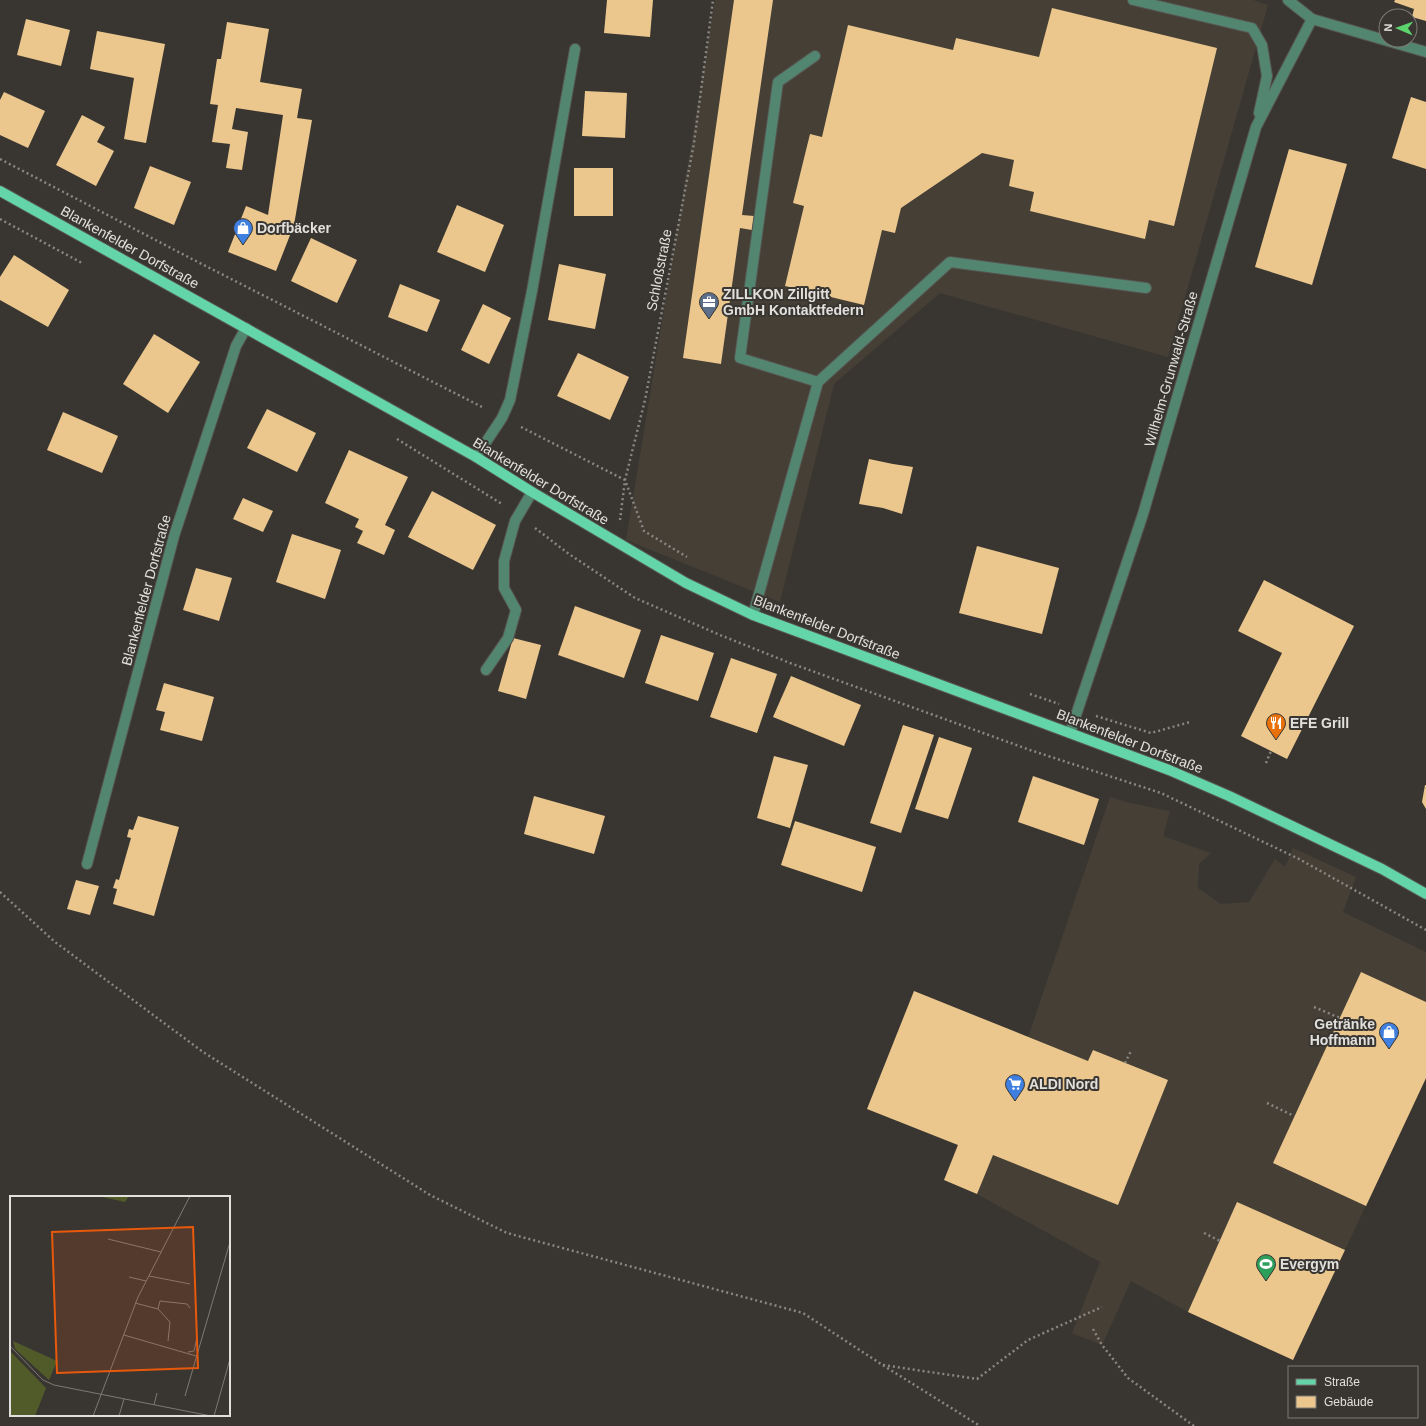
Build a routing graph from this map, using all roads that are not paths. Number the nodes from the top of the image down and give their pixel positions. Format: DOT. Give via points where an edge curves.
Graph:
graph roads {
  1 [pos="1133,0"];
  2 [pos="1288,0"];
  3 [pos="1312,19"];
  4 [pos="575,49"];
  5 [pos="1426,52"];
  6 [pos="816,56"];
  7 [pos="1256,127"];
  8 [pos="0,191"];
  9 [pos="1146,288"];
  10 [pos="246,328"];
  11 [pos="818,382"];
  12 [pos="476,457"];
  13 [pos="532,492"];
  14 [pos="753,615"];
  15 [pos="486,670"];
  16 [pos="1070,733"];
  17 [pos="87,864"];
  18 [pos="1426,894"];
  1 -- 7 [label="street" via="1252,28 1262,44 1267,76"];
  2 -- 3 [label="street"];
  3 -- 5 [label="street"];
  3 -- 7 [label="street, Wilhelm-Grunwald-Straße"];
  4 -- 12 [label="street" via="510,400 502,418"];
  6 -- 11 [label="street" via="778,82 740,358"];
  7 -- 16 [label="street, Wilhelm-Grunwald-Straße" via="1143,514"];
  8 -- 10 [label="main road, Blankenfelder Dorfstraße"];
  9 -- 11 [label="street" via="950,262"];
  10 -- 12 [label="main road, Blankenfelder Dorfstraße"];
  10 -- 17 [label="street, Blankenfelder Dorfstraße" via="236,346 174,536"];
  11 -- 14 [label="street"];
  12 -- 13 [label="main road, Blankenfelder Dorfstraße"];
  13 -- 14 [label="main road, Blankenfelder Dorfstraße" via="686,583"];
  13 -- 15 [label="street" via="515,521 504,561 504,588 516,610 508,638"];
  14 -- 16 [label="main road, Blankenfelder Dorfstraße"];
  16 -- 18 [label="main road, Blankenfelder Dorfstraße" via="1170,770 1229,796 1382,869"];
}
